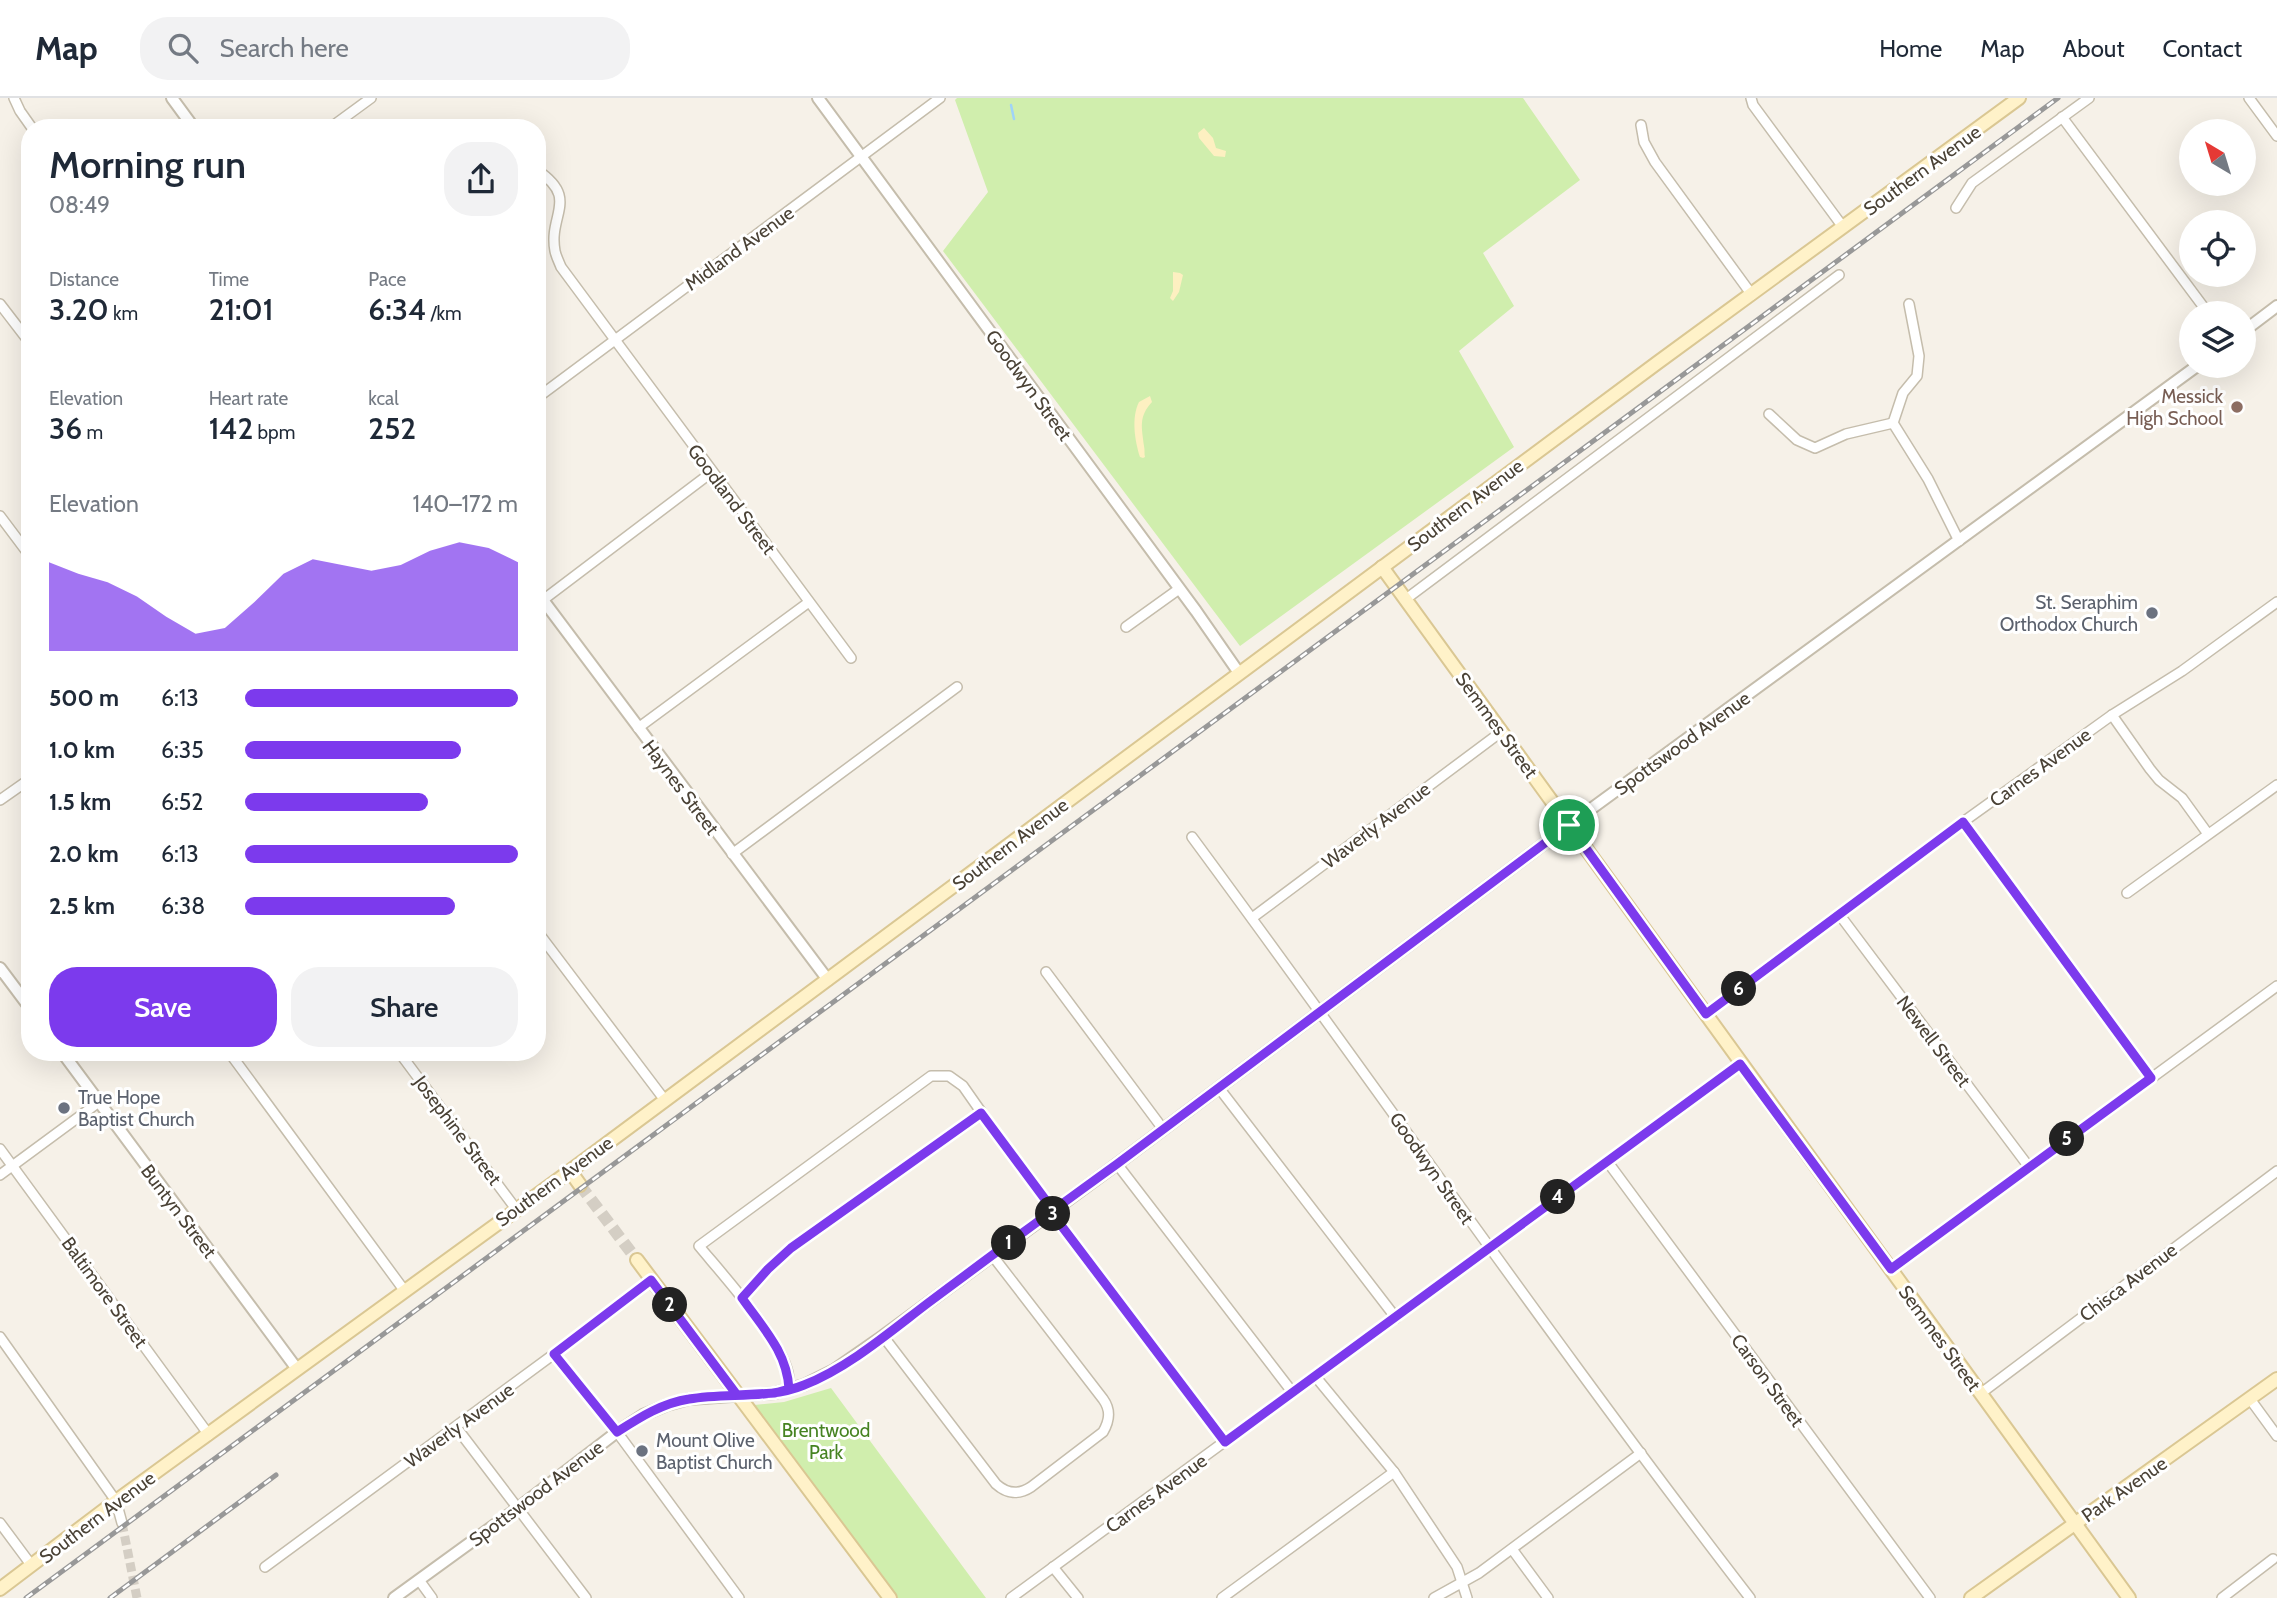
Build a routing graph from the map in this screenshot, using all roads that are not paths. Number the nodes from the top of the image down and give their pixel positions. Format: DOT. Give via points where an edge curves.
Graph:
graph roads {
  1 [pos="14,98"];
  2 [pos="172,98"];
  3 [pos="371,98"];
  4 [pos="818,98"];
  5 [pos="940,98"];
  6 [pos="1751,98"];
  7 [pos="2019,98"];
  8 [pos="2088,98"];
  9 [pos="2249,98"];
  10 [pos="2062,117"];
  11 [pos="26,119"];
  12 [pos="187,119"];
  13 [pos="342,119"];
  14 [pos="1641,125"];
  15 [pos="2277,136"];
  16 [pos="862,157"];
  17 [pos="546,177"];
  18 [pos="1956,208"];
  19 [pos="1843,228"];
  20 [pos="1839,275"];
  21 [pos="1752,295"];
  22 [pos="2199,301"];
  23 [pos="0,303"];
  24 [pos="1909,304"];
  25 [pos="2277,306"];
  26 [pos="2256,322"];
  27 [pos="21,331"];
  28 [pos="614,341"];
  29 [pos="2181,378"];
  30 [pos="546,391"];
  31 [pos="1769,414"];
  32 [pos="1893,423"];
  33 [pos="712,472"];
  34 [pos="0,516"];
  35 [pos="1959,541"];
  36 [pos="21,544"];
  37 [pos="1382,567"];
  38 [pos="1179,589"];
  39 [pos="546,592"];
  40 [pos="1406,599"];
  41 [pos="809,602"];
  42 [pos="2277,602"];
  43 [pos="546,604"];
  44 [pos="1126,627"];
  45 [pos="851,657"];
  46 [pos="1239,673"];
  47 [pos="957,687"];
  48 [pos="2112,715"];
  49 [pos="638,728"];
  50 [pos="1501,732"];
  51 [pos="21,785"];
  52 [pos="2277,785"];
  53 [pos="0,800"];
  54 [pos="1963,822"];
  55 [pos="1569,825"];
  56 [pos="2208,834"];
  57 [pos="1192,837"];
  58 [pos="732,854"];
  59 [pos="2127,893"];
  60 [pos="1839,914"];
  61 [pos="1252,918"];
  62 [pos="546,943"];
  63 [pos="0,968"];
  64 [pos="1046,972"];
  65 [pos="828,980"];
  66 [pos="2277,986"];
  67 [pos="21,996"];
  68 [pos="1321,1011"];
  69 [pos="1706,1014"];
  70 [pos="69,1061"];
  71 [pos="236,1061"];
  72 [pos="407,1061"];
  73 [pos="1740,1064"];
  74 [pos="2151,1078"];
  75 [pos="1219,1088"];
  76 [pos="664,1099"];
  77 [pos="99,1102"];
  78 [pos="981,1113"];
  79 [pos="1163,1129"];
  80 [pos="0,1149"];
  81 [pos="1607,1161"];
  82 [pos="1117,1164"];
  83 [pos="13,1166"];
  84 [pos="2029,1167"];
  85 [pos="570,1171"];
  86 [pos="2277,1171"];
  87 [pos="0,1175"];
  88 [pos="580,1185"];
  89 [pos="516,1209"];
  90 [pos="1052,1211"];
  91 [pos="1489,1248"];
  92 [pos="992,1255"];
  93 [pos="637,1261"];
  94 [pos="1891,1269"];
  95 [pos="651,1280"];
  96 [pos="404,1290"];
  97 [pos="742,1298"];
  98 [pos="1396,1318"];
  99 [pos="883,1336"];
  100 [pos="0,1337"];
  101 [pos="554,1354"];
  102 [pos="297,1370"];
  103 [pos="1315,1376"];
  104 [pos="2277,1379"];
  105 [pos="789,1389"];
  106 [pos="1293,1393"];
  107 [pos="1980,1394"];
  108 [pos="737,1395"];
  109 [pos="2250,1399"];
  110 [pos="456,1427"];
  111 [pos="617,1432"];
  112 [pos="209,1435"];
  113 [pos="2277,1436"];
  114 [pos="1225,1442"];
  115 [pos="1641,1453"];
  116 [pos="1394,1472"];
  117 [pos="116,1501"];
  118 [pos="518,1508"];
  119 [pos="0,1523"];
  120 [pos="122,1524"];
  121 [pos="2074,1524"];
  122 [pos="1512,1549"];
  123 [pos="2273,1559"];
  124 [pos="32,1566"];
  125 [pos="265,1566"];
  126 [pos="1054,1567"];
  127 [pos="419,1580"];
  128 [pos="1463,1583"];
  129 [pos="0,1589"];
  130 [pos="394,1598"];
  131 [pos="432,1598"];
  132 [pos="586,1598"];
  133 [pos="740,1598"];
  134 [pos="890,1598"];
  135 [pos="1011,1598"];
  136 [pos="1077,1598"];
  137 [pos="1222,1598"];
  138 [pos="1434,1598"];
  139 [pos="1466,1598"];
  140 [pos="1548,1598"];
  141 [pos="1750,1598"];
  142 [pos="1930,1598"];
  143 [pos="1971,1598"];
  144 [pos="2129,1598"];
  145 [pos="2222,1598"];
  1 -- 11 [label="street"];
  2 -- 12 [label="street"];
  3 -- 13 [label="street"];
  4 -- 16 [label="street, Goodwyn Street"];
  5 -- 16 [label="street, Midland Avenue"];
  6 -- 19 [label="street"];
  7 -- 19 [label="main road, Southern Avenue"];
  8 -- 10 [label="street, Southern Avenue"];
  9 -- 15 [label="street"];
  10 -- 18 [label="street, Southern Avenue" via="1972,183"];
  10 -- 22 [label="street"];
  14 -- 21 [label="street" via="1655,162"];
  16 -- 28 [label="street, Midland Avenue"];
  16 -- 38 [label="street, Goodwyn Street"];
  17 -- 28 [label="street, Goodland Street" via="556,184 562,202 555,249 561,267"];
  19 -- 21 [label="main road, Southern Avenue"];
  20 -- 40 [label="street, Southern Avenue"];
  21 -- 37 [label="main road, Southern Avenue"];
  23 -- 27 [label="street"];
  24 -- 32 [label="street" via="1919,356 1917,376 1903,393"];
  25 -- 26 [label="street"];
  28 -- 30 [label="street, Midland Avenue"];
  28 -- 33 [label="street, Goodland Street"];
  29 -- 35 [label="street, Spottswood Avenue"];
  31 -- 32 [label="street" via="1797,440 1815,449 1846,434"];
  32 -- 35 [label="street"];
  33 -- 39 [label="street"];
  33 -- 41 [label="street, Goodland Street"];
  34 -- 36 [label="street"];
  35 -- 55 [label="street, Spottswood Avenue"];
  37 -- 40 [label="main road, Semmes Street"];
  37 -- 46 [label="main road, Southern Avenue"];
  38 -- 44 [label="street"];
  38 -- 46 [label="street, Goodwyn Street"];
  40 -- 50 [label="main road, Semmes Street"];
  41 -- 45 [label="street, Goodland Street"];
  41 -- 49 [label="street"];
  42 -- 48 [label="street, Carnes Avenue"];
  43 -- 49 [label="street, Haynes Street"];
  46 -- 65 [label="main road, Southern Avenue"];
  47 -- 58 [label="street"];
  48 -- 54 [label="street, Carnes Avenue"];
  48 -- 56 [label="street" via="2150,769 2182,798"];
  49 -- 58 [label="street, Haynes Street"];
  50 -- 55 [label="main road, Semmes Street"];
  50 -- 61 [label="street, Waverly Avenue"];
  51 -- 53 [label="street"];
  52 -- 56 [label="street"];
  54 -- 60 [label="street, Carnes Avenue"];
  54 -- 74 [label="street"];
  55 -- 68 [label="street, Spottswood Avenue"];
  55 -- 69 [label="main road, Semmes Street"];
  56 -- 59 [label="street"];
  57 -- 61 [label="street, Goodwyn Street"];
  58 -- 65 [label="street, Haynes Street"];
  60 -- 69 [label="street, Carnes Avenue"];
  60 -- 84 [label="street, Newell Street"];
  61 -- 68 [label="street, Goodwyn Street"];
  62 -- 76 [label="street"];
  63 -- 67 [label="street"];
  64 -- 79 [label="street"];
  65 -- 76 [label="main road, Southern Avenue"];
  66 -- 74 [label="street"];
  68 -- 75 [label="street, Spottswood Avenue"];
  68 -- 91 [label="street, Goodwyn Street"];
  69 -- 73 [label="main road, Semmes Street"];
  70 -- 77 [label="street, Buntyn Street"];
  71 -- 96 [label="street"];
  72 -- 89 [label="street, Josephine Street"];
  73 -- 81 [label="street, Carnes Avenue"];
  73 -- 94 [label="main road, Semmes Street"];
  74 -- 84 [label="street"];
  75 -- 79 [label="street, Spottswood Avenue"];
  75 -- 98 [label="street"];
  76 -- 85 [label="main road, Southern Avenue"];
  77 -- 83 [label="street"];
  77 -- 102 [label="street, Buntyn Street"];
  78 -- 90 [label="street"];
  78 -- 97 [label="street" via="791,1248"];
  78 -- 97 [label="street" via="963,1086 949,1076 931,1076 699,1246"];
  79 -- 82 [label="street, Spottswood Avenue"];
  80 -- 83 [label="street, Baltimore Street"];
  81 -- 91 [label="street, Carnes Avenue"];
  81 -- 142 [label="street, Carson Street"];
  82 -- 90 [label="street, Spottswood Avenue"];
  82 -- 106 [label="street"];
  83 -- 87 [label="street"];
  83 -- 112 [label="street, Baltimore Street"];
  84 -- 94 [label="street"];
  85 -- 88 [label="main road"];
  85 -- 89 [label="main road, Southern Avenue"];
  86 -- 107 [label="street, Chisca Avenue"];
  89 -- 96 [label="main road, Southern Avenue"];
  90 -- 92 [label="street, Spottswood Avenue"];
  90 -- 114 [label="street"];
  91 -- 98 [label="street, Carnes Avenue"];
  91 -- 115 [label="street, Goodwyn Street"];
  92 -- 99 [label="street, Spottswood Avenue"];
  92 -- 99 [label="street" via="1103,1399 1109,1417 1096,1438 1026,1490 1005,1491"];
  93 -- 95 [label="main road"];
  94 -- 107 [label="main road, Semmes Street"];
  95 -- 101 [label="street, Waverly Avenue"];
  95 -- 108 [label="main road"];
  96 -- 102 [label="main road, Southern Avenue"];
  97 -- 105 [label="street" via="779,1349"];
  98 -- 103 [label="street, Carnes Avenue"];
  99 -- 105 [label="street, Spottswood Avenue" via="834,1370"];
  100 -- 117 [label="street"];
  101 -- 110 [label="street, Waverly Avenue"];
  101 -- 111 [label="street"];
  102 -- 112 [label="main road, Southern Avenue"];
  103 -- 106 [label="street, Carnes Avenue"];
  103 -- 116 [label="street"];
  104 -- 109 [label="main road, Park Avenue"];
  105 -- 108 [label="street, Spottswood Avenue"];
  106 -- 114 [label="street, Carnes Avenue"];
  107 -- 121 [label="main road, Semmes Street"];
  108 -- 111 [label="street, Spottswood Avenue" via="667,1405"];
  108 -- 134 [label="main road"];
  109 -- 113 [label="street"];
  109 -- 121 [label="main road, Park Avenue"];
  110 -- 118 [label="street"];
  110 -- 125 [label="street, Waverly Avenue"];
  111 -- 118 [label="street, Spottswood Avenue"];
  111 -- 133 [label="street"];
  112 -- 117 [label="main road, Southern Avenue"];
  114 -- 126 [label="street, Carnes Avenue"];
  115 -- 122 [label="street"];
  115 -- 141 [label="street, Goodwyn Street"];
  116 -- 128 [label="street"];
  116 -- 137 [label="street"];
  117 -- 120 [label="street"];
  117 -- 124 [label="main road, Southern Avenue"];
  118 -- 127 [label="street, Spottswood Avenue"];
  118 -- 132 [label="street"];
  119 -- 124 [label="street"];
  121 -- 143 [label="main road, Park Avenue"];
  121 -- 144 [label="main road, Semmes Street"];
  122 -- 128 [label="street"];
  122 -- 140 [label="street"];
  123 -- 145 [label="street"];
  124 -- 129 [label="main road, Southern Avenue"];
  126 -- 135 [label="street, Carnes Avenue"];
  126 -- 136 [label="street"];
  127 -- 130 [label="street, Spottswood Avenue"];
  127 -- 131 [label="street"];
  128 -- 138 [label="street"];
  128 -- 139 [label="street"];
}
